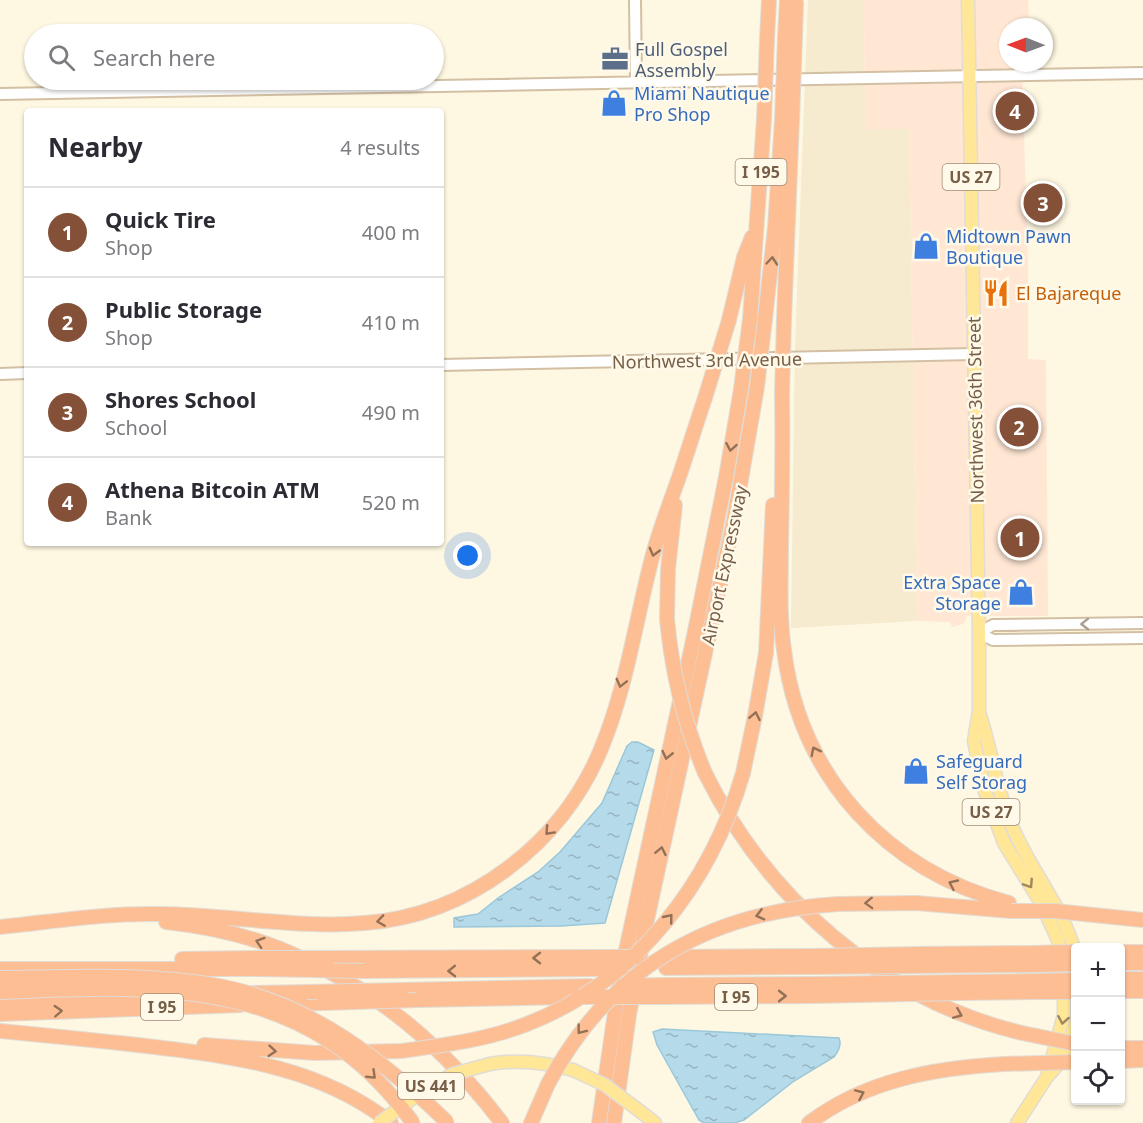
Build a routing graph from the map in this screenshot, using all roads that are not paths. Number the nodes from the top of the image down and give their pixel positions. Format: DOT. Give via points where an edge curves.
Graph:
graph roads {
  1 [pos="635,0"];
  2 [pos="769,0"];
  3 [pos="787,0"];
  4 [pos="796,0"];
  5 [pos="968,0"];
  6 [pos="790,37"];
  7 [pos="1143,73"];
  8 [pos="969,76"];
  9 [pos="636,82"];
  10 [pos="444,86"];
  11 [pos="212,90"];
  12 [pos="0,94"];
  13 [pos="787,120"];
  14 [pos="758,224"];
  15 [pos="974,354"];
  16 [pos="444,365"];
  17 [pos="24,373"];
  18 [pos="0,374"];
  19 [pos="782,395"];
  20 [pos="679,477"];
  21 [pos="1143,623"];
  22 [pos="979,633"];
  23 [pos="1143,638"];
  24 [pos="979,711"];
  25 [pos="984,789"];
  26 [pos="1005,812"];
  27 [pos="1010,907"];
  28 [pos="62,920"];
  29 [pos="1143,920"];
  30 [pos="0,927"];
  31 [pos="1073,943"];
  32 [pos="1143,951"];
  33 [pos="1125,952"];
  34 [pos="1071,954"];
  35 [pos="1032,959"];
  36 [pos="0,960"];
  37 [pos="1071,963"];
  38 [pos="1125,963"];
  39 [pos="1143,963"];
  40 [pos="257,964"];
  41 [pos="0,969"];
  42 [pos="0,978"];
  43 [pos="1143,979"];
  44 [pos="1125,980"];
  45 [pos="1071,981"];
  46 [pos="1034,986"];
  47 [pos="662,991"];
  48 [pos="1071,991"];
  49 [pos="1125,991"];
  50 [pos="1143,991"];
  51 [pos="0,992"];
  52 [pos="0,1001"];
  53 [pos="0,1014"];
  54 [pos="0,1031"];
  55 [pos="1071,1038"];
  56 [pos="109,1041"];
  57 [pos="1071,1043"];
  58 [pos="1125,1048"];
  59 [pos="1143,1048"];
  60 [pos="1143,1060"];
  61 [pos="1125,1061"];
  62 [pos="1071,1062"];
  63 [pos="1047,1077"];
  64 [pos="379,1123"];
  65 [pos="391,1123"];
  66 [pos="413,1123"];
  67 [pos="447,1123"];
  68 [pos="502,1123"];
  69 [pos="531,1123"];
  70 [pos="599,1123"];
  71 [pos="614,1123"];
  72 [pos="655,1123"];
  73 [pos="809,1123"];
  74 [pos="1017,1123"];
  1 -- 9 [label="street"];
  2 -- 14 [label="highway, I 195, bridge"];
  3 -- 6 [label="highway"];
  4 -- 6 [label="highway"];
  5 -- 8 [label="main road, Northwest 36th Street / US 27"];
  6 -- 13 [label="highway, bridge"];
  7 -- 8 [label="street"];
  8 -- 9 [label="street"];
  8 -- 15 [label="main road, Northwest 36th Street / US 27"];
  9 -- 10 [label="street"];
  11 -- 12 [label="street"];
  13 -- 19 [label="highway, bridge"];
  71 -- 13 [label="highway, Airport Expressway, one-way, bridge" via="645,928 734,520 757,387"];
  14 -- 20 [label="highway, bridge" via="744,257 729,320"];
  14 -- 70 [label="highway, Airport Expressway, one-way, bridge" via="750,319 726,477 624,957"];
  15 -- 16 [label="street, Northwest 3rd Avenue"];
  15 -- 22 [label="main road, Northwest 36th Street / US 27"];
  17 -- 18 [label="street"];
  27 -- 19 [label="highway, one-way" via="940,877 894,848 847,801 811,743 791,688 782,633"];
  56 -- 19 [label="highway, one-way, bridge" via="130,1039 292,1052 401,1051 475,1040 527,1024 564,1007 621,967 661,927 698,878 726,824 743,773 766,653 776,439"];
  20 -- 28 [label="highway, one-way" via="658,534 614,710 594,766 556,824 505,871 452,901 381,922 325,924 158,914"];
  20 -- 57 [label="highway, one-way, bridge" via="669,544 667,619 676,689 705,773 727,815 768,874 804,912 878,969 931,1001 975,1021"];
  21 -- 22 [label="street, one-way" via="993,625"];
  22 -- 23 [label="street" via="993,640"];
  22 -- 24 [label="main road, Northwest 36th Street / US 27"];
  24 -- 25 [label="main road, Northwest 36th Street / US 27" via="974,741"];
  24 -- 26 [label="main road, Northwest 36th Street / US 27"];
  25 -- 26 [label="main road" via="993,794"];
  25 -- 63 [label="main road, Northwest 36th Street / US 27, one-way" via="1004,843 1041,903 1058,940 1064,976 1064,1015"];
  26 -- 31 [label="main road, Northwest 36th Street / US 27" via="1065,921"];
  27 -- 29 [label="highway, bridge"];
  27 -- 69 [label="highway, one-way, bridge" via="916,903 793,908 735,922 687,942 640,972 577,1035 548,1084"];
  28 -- 30 [label="highway"];
  68 -- 28 [label="highway, one-way" via="450,1061 404,1019 356,986 300,957 245,937 184,924"];
  32 -- 33 [label="highway"];
  34 -- 35 [label="highway, I 95, bridge"];
  35 -- 37 [label="highway, bridge"];
  35 -- 40 [label="highway, I 95, one-way, bridge"];
  36 -- 40 [label="highway, I 95"];
  38 -- 39 [label="highway"];
  40 -- 41 [label="highway"];
  42 -- 67 [label="highway, bridge" via="167,980 221,986 260,997 303,1014 361,1049 400,1078"];
  43 -- 44 [label="highway"];
  45 -- 46 [label="highway, bridge"];
  47 -- 46 [label="highway, I 95, one-way, bridge"];
  46 -- 48 [label="highway, I 95, bridge"];
  47 -- 52 [label="highway, bridge" via="590,986"];
  53 -- 47 [label="highway, I 95, one-way, bridge" via="576,997"];
  49 -- 50 [label="highway"];
  51 -- 66 [label="highway, one-way, bridge" via="143,988 209,995 255,1006 307,1027 348,1054 373,1075"];
  54 -- 56 [label="highway"];
  55 -- 63 [label="main road, Northwest 36th Street / US 27" via="1065,1056"];
  56 -- 65 [label="highway" via="230,1057 300,1074 348,1095"];
  58 -- 59 [label="highway"];
  60 -- 61 [label="highway"];
  73 -- 62 [label="highway, one-way, bridge" via="858,1094 898,1079 944,1069"];
  63 -- 74 [label="main road, Northwest 36th Street / US 27"];
  64 -- 72 [label="main road, US 441, bridge" via="453,1074 517,1060 573,1070 605,1085"];
}
